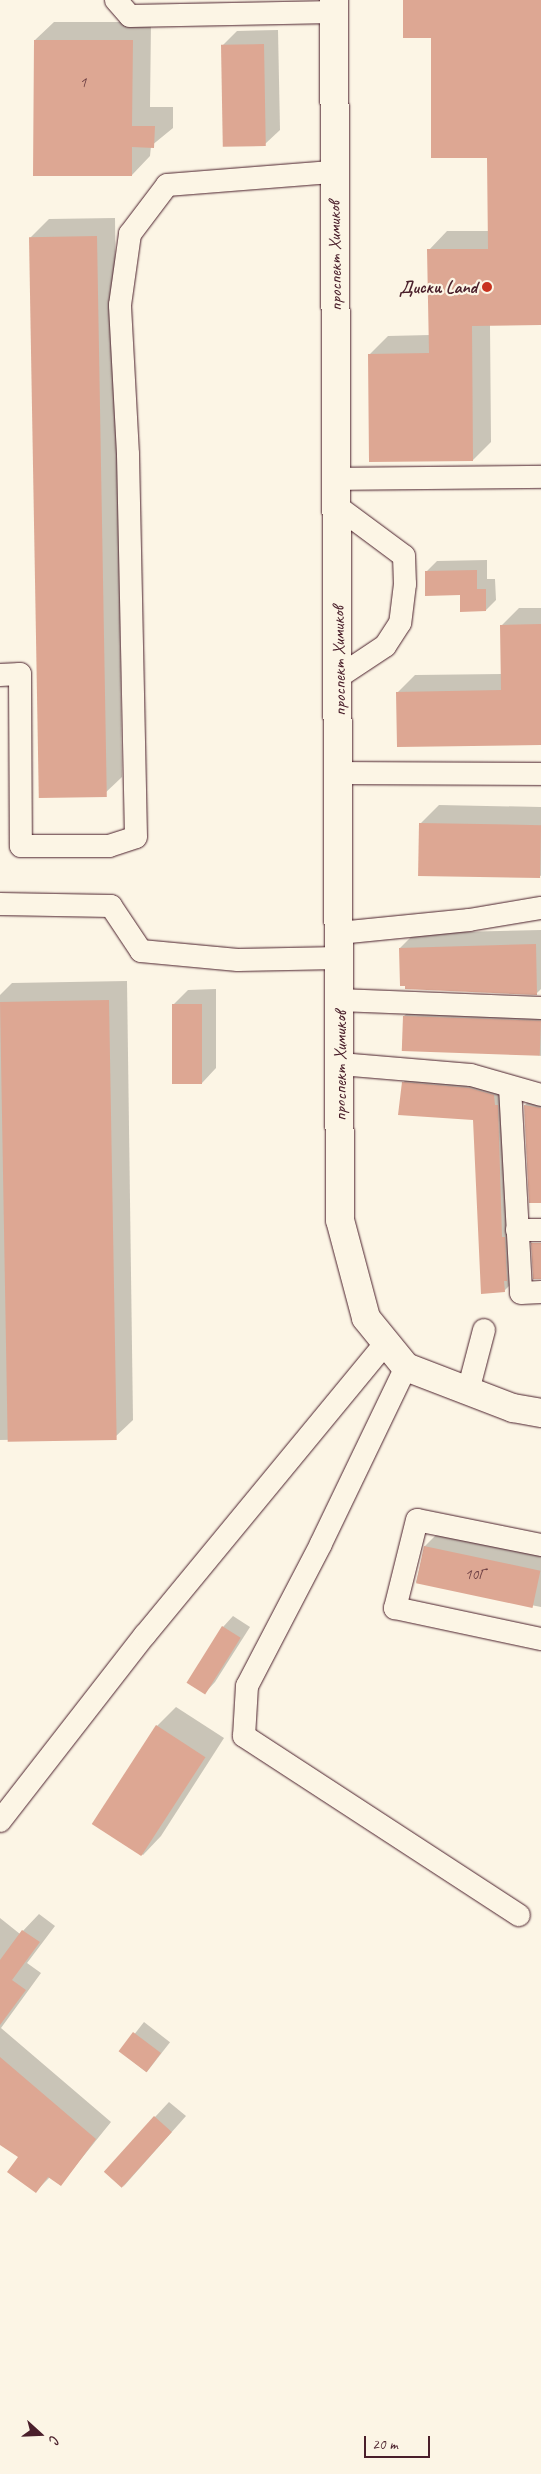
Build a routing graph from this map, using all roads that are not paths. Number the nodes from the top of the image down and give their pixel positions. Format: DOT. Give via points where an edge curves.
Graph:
graph roads {
  1 [pos="116,0"];
  2 [pos="334,6"];
  3 [pos="334,172"];
  4 [pos="541,477"];
  5 [pos="338,479"];
  6 [pos="338,507"];
  7 [pos="0,675"];
  8 [pos="340,676"];
  9 [pos="341,773"];
  10 [pos="541,774"];
  11 [pos="0,904"];
  12 [pos="541,908"];
  13 [pos="339,945"];
  14 [pos="339,1000"];
  15 [pos="541,1008"];
  16 [pos="340,1064"];
  17 [pos="510,1087"];
  18 [pos="541,1094"];
  19 [pos="517,1230"];
  20 [pos="541,1230"];
  21 [pos="541,1292"];
  22 [pos="484,1330"];
  23 [pos="386,1343"];
  24 [pos="406,1367"];
  25 [pos="468,1391"];
  26 [pos="541,1413"];
  27 [pos="541,1545"];
  28 [pos="541,1638"];
  29 [pos="0,1821"];
  30 [pos="519,1915"];
  1 -- 2 [label="street" via="130,16"];
  2 -- 3 [label="main road, проспект Химиков"];
  3 -- 5 [label="main road, проспект Химиков"];
  3 -- 7 [label="street" via="167,185 130,234 120,305 128,454 136,837 109,846 21,846 20,674"];
  4 -- 5 [label="street"];
  5 -- 6 [label="main road, проспект Химиков"];
  6 -- 8 [label="main road, проспект Химиков"];
  6 -- 8 [label="street" via="404,556 405,584 400,622 385,646"];
  8 -- 9 [label="main road, проспект Химиков"];
  9 -- 10 [label="street"];
  9 -- 13 [label="main road, проспект Химиков"];
  11 -- 13 [label="street" via="111,906 141,951 238,960"];
  12 -- 13 [label="street"];
  13 -- 14 [label="main road, проспект Химиков"];
  14 -- 15 [label="street"];
  14 -- 16 [label="main road, проспект Химиков"];
  16 -- 17 [label="street" via="471,1075"];
  16 -- 23 [label="main road, проспект Химиков" via="340,1220 366,1318"];
  17 -- 18 [label="street"];
  17 -- 19 [label="street"];
  19 -- 20 [label="street"];
  19 -- 21 [label="street" via="520,1293"];
  22 -- 25 [label="street"];
  23 -- 24 [label="main road"];
  23 -- 29 [label="street" via="145,1635"];
  24 -- 25 [label="main road"];
  24 -- 30 [label="street" via="321,1544 247,1686 244,1736"];
  25 -- 26 [label="main road" via="513,1408"];
  27 -- 28 [label="street" via="417,1520 395,1608"];
}
